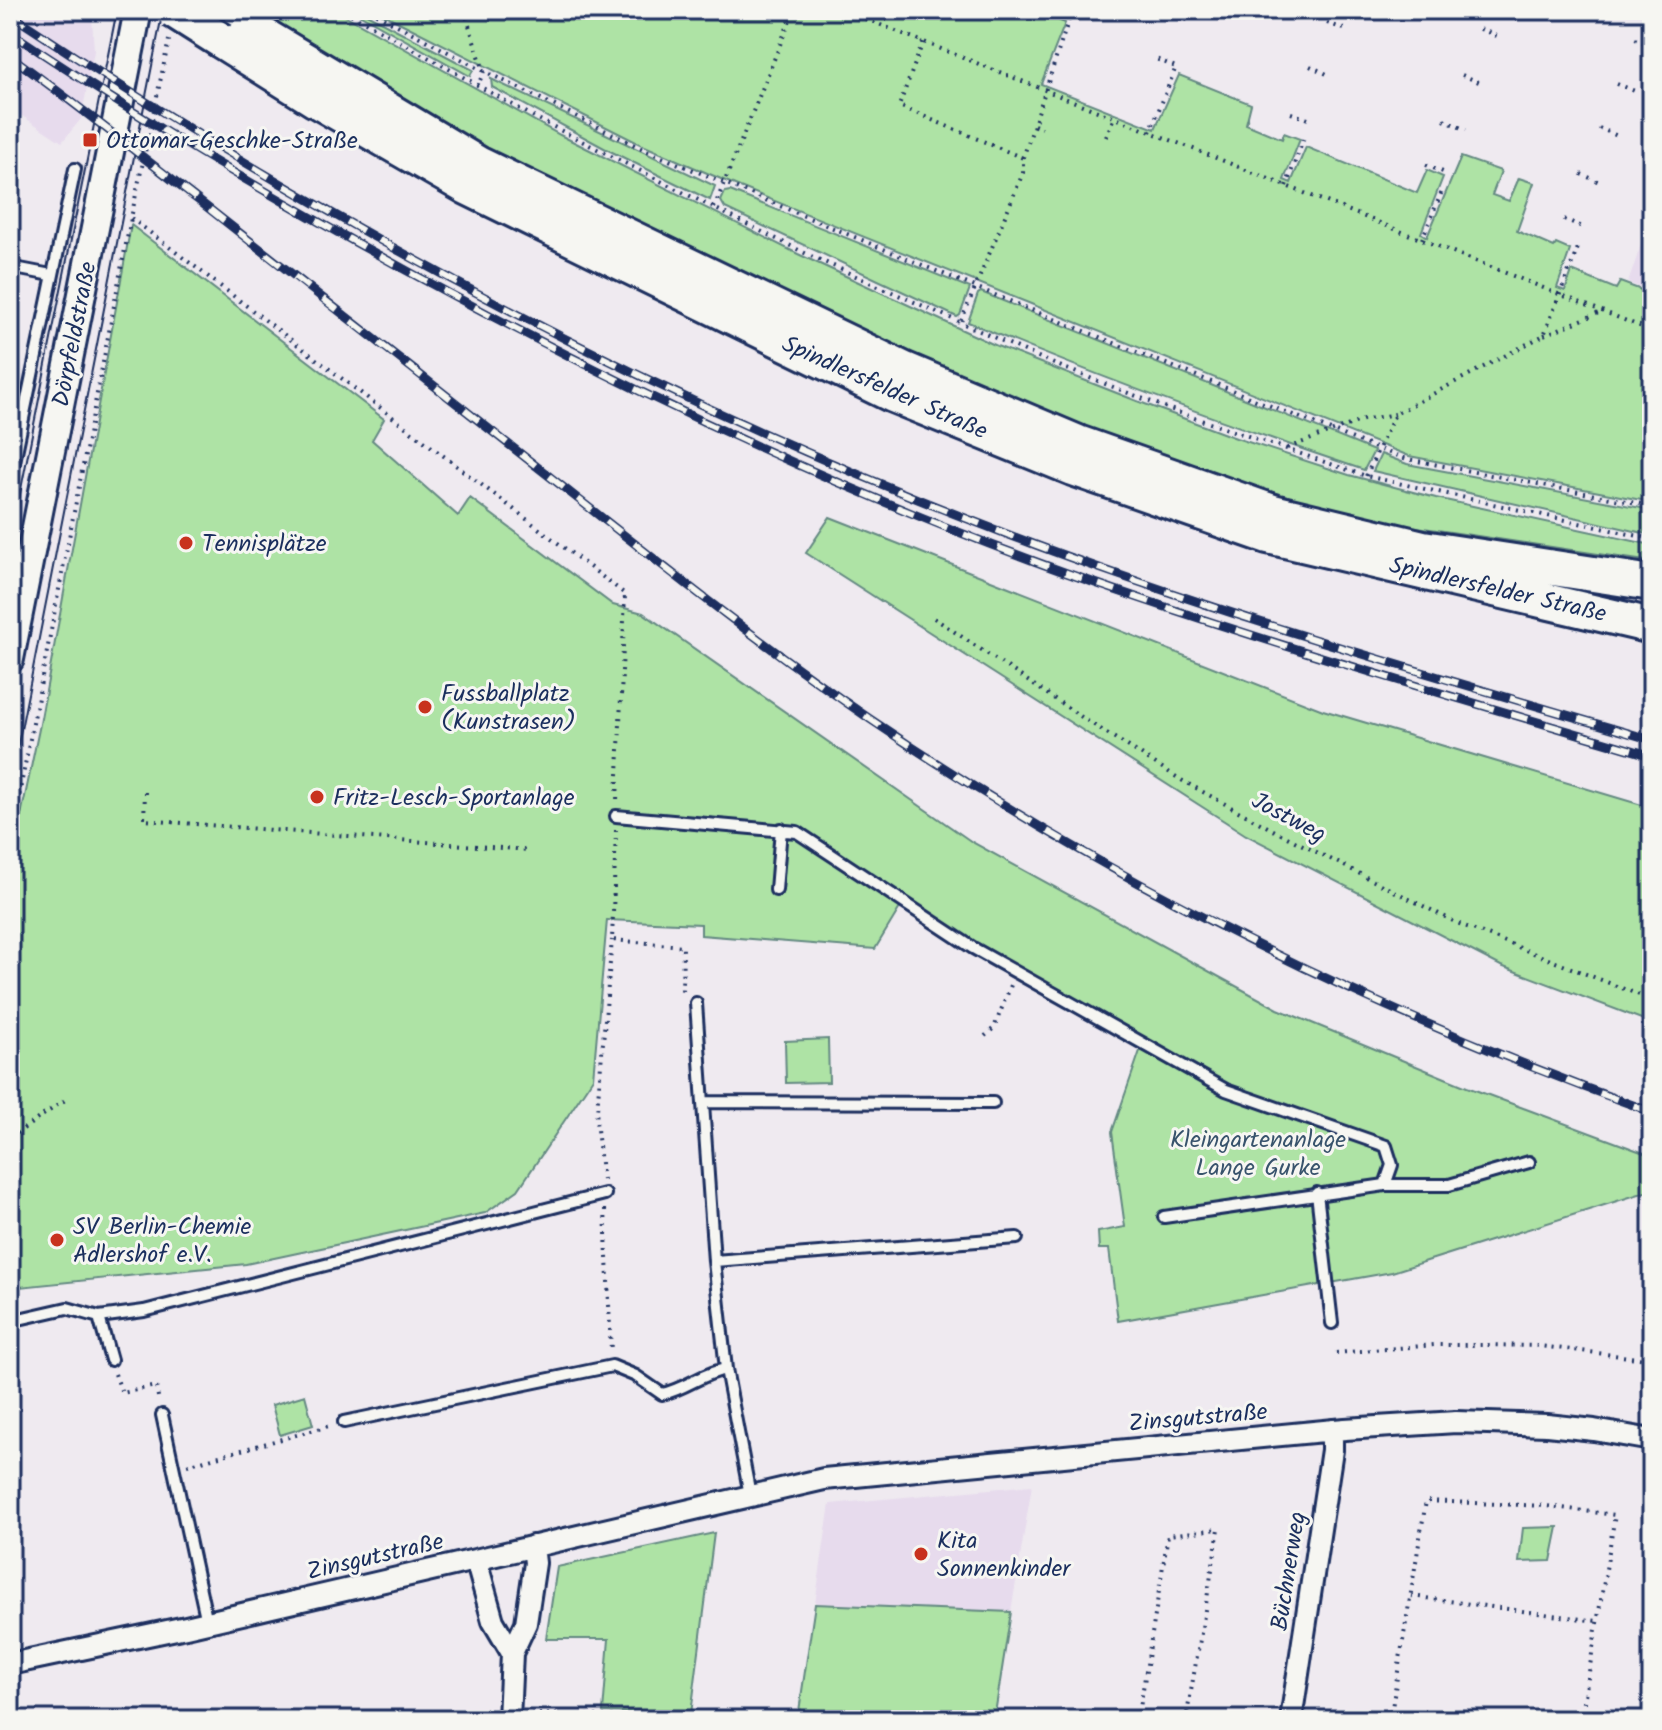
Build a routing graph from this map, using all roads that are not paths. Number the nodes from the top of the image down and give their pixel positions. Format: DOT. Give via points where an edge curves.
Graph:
graph roads {
  1 [pos="138,10"];
  2 [pos="224,22"];
  3 [pos="171,24"];
  4 [pos="75,169"];
  5 [pos="10,267"];
  6 [pos="51,275"];
  7 [pos="10,481"];
  8 [pos="1652,583"];
  9 [pos="1652,626"];
  10 [pos="10,659"];
  11 [pos="616,816"];
  12 [pos="781,829"];
  13 [pos="776,890"];
  14 [pos="696,1003"];
  15 [pos="703,1102"];
  16 [pos="993,1103"];
  17 [pos="1529,1162"];
  18 [pos="1385,1185"];
  19 [pos="1317,1193"];
  20 [pos="605,1194"];
  21 [pos="1164,1217"];
  22 [pos="1017,1238"];
  23 [pos="714,1261"];
  24 [pos="99,1317"];
  25 [pos="10,1321"];
  26 [pos="1332,1323"];
  27 [pos="111,1360"];
  28 [pos="726,1369"];
  29 [pos="162,1415"];
  30 [pos="344,1422"];
  31 [pos="1332,1430"];
  32 [pos="1652,1440"];
  33 [pos="750,1495"];
  34 [pos="533,1546"];
  35 [pos="476,1560"];
  36 [pos="207,1622"];
  37 [pos="512,1653"];
  38 [pos="10,1664"];
  39 [pos="509,1720"];
  40 [pos="1291,1720"];
  1 -- 10 [label="street, Dörpfeldstraße"];
  2 -- 3 [label="highway, Spindlersfelder Straße, bridge"];
  2 -- 8 [label="highway, Spindlersfelder Straße" via="478,164 905,370 1078,443 1273,512 1423,548"];
  2 -- 9 [label="highway, Spindlersfelder Straße" via="316,100 467,187 893,395 1073,468 1268,536"];
  4 -- 6 [label="lane, Dörpfeldstraße"];
  5 -- 6 [label="lane"];
  6 -- 7 [label="lane, Dörpfeldstraße"];
  11 -- 12 [label="lane"];
  12 -- 13 [label="lane"];
  12 -- 18 [label="lane" via="797,832 973,948 1226,1090 1386,1146 1392,1165"];
  14 -- 15 [label="lane"];
  15 -- 16 [label="lane"];
  15 -- 23 [label="lane"];
  17 -- 18 [label="lane" via="1449,1185"];
  18 -- 19 [label="lane"];
  19 -- 21 [label="lane"];
  19 -- 26 [label="lane"];
  20 -- 24 [label="lane" via="144,1311"];
  22 -- 23 [label="lane"];
  23 -- 28 [label="lane"];
  24 -- 25 [label="lane" via="67,1308"];
  24 -- 27 [label="lane"];
  28 -- 30 [label="lane" via="707,1372 680,1390 662,1394 612,1366"];
  28 -- 33 [label="lane"];
  29 -- 36 [label="lane"];
  31 -- 32 [label="street, Zinsgutstraße" via="1471,1422 1563,1427"];
  31 -- 33 [label="street, Zinsgutstraße" via="824,1479"];
  31 -- 40 [label="street, Büchnerweg"];
  33 -- 34 [label="street, Zinsgutstraße"];
  34 -- 35 [label="street, Zinsgutstraße"];
  34 -- 37 [label="street" via="526,1623"];
  35 -- 36 [label="street, Zinsgutstraße"];
  35 -- 37 [label="street" via="493,1621"];
  36 -- 38 [label="street, Zinsgutstraße"];
  37 -- 39 [label="street"];
}
